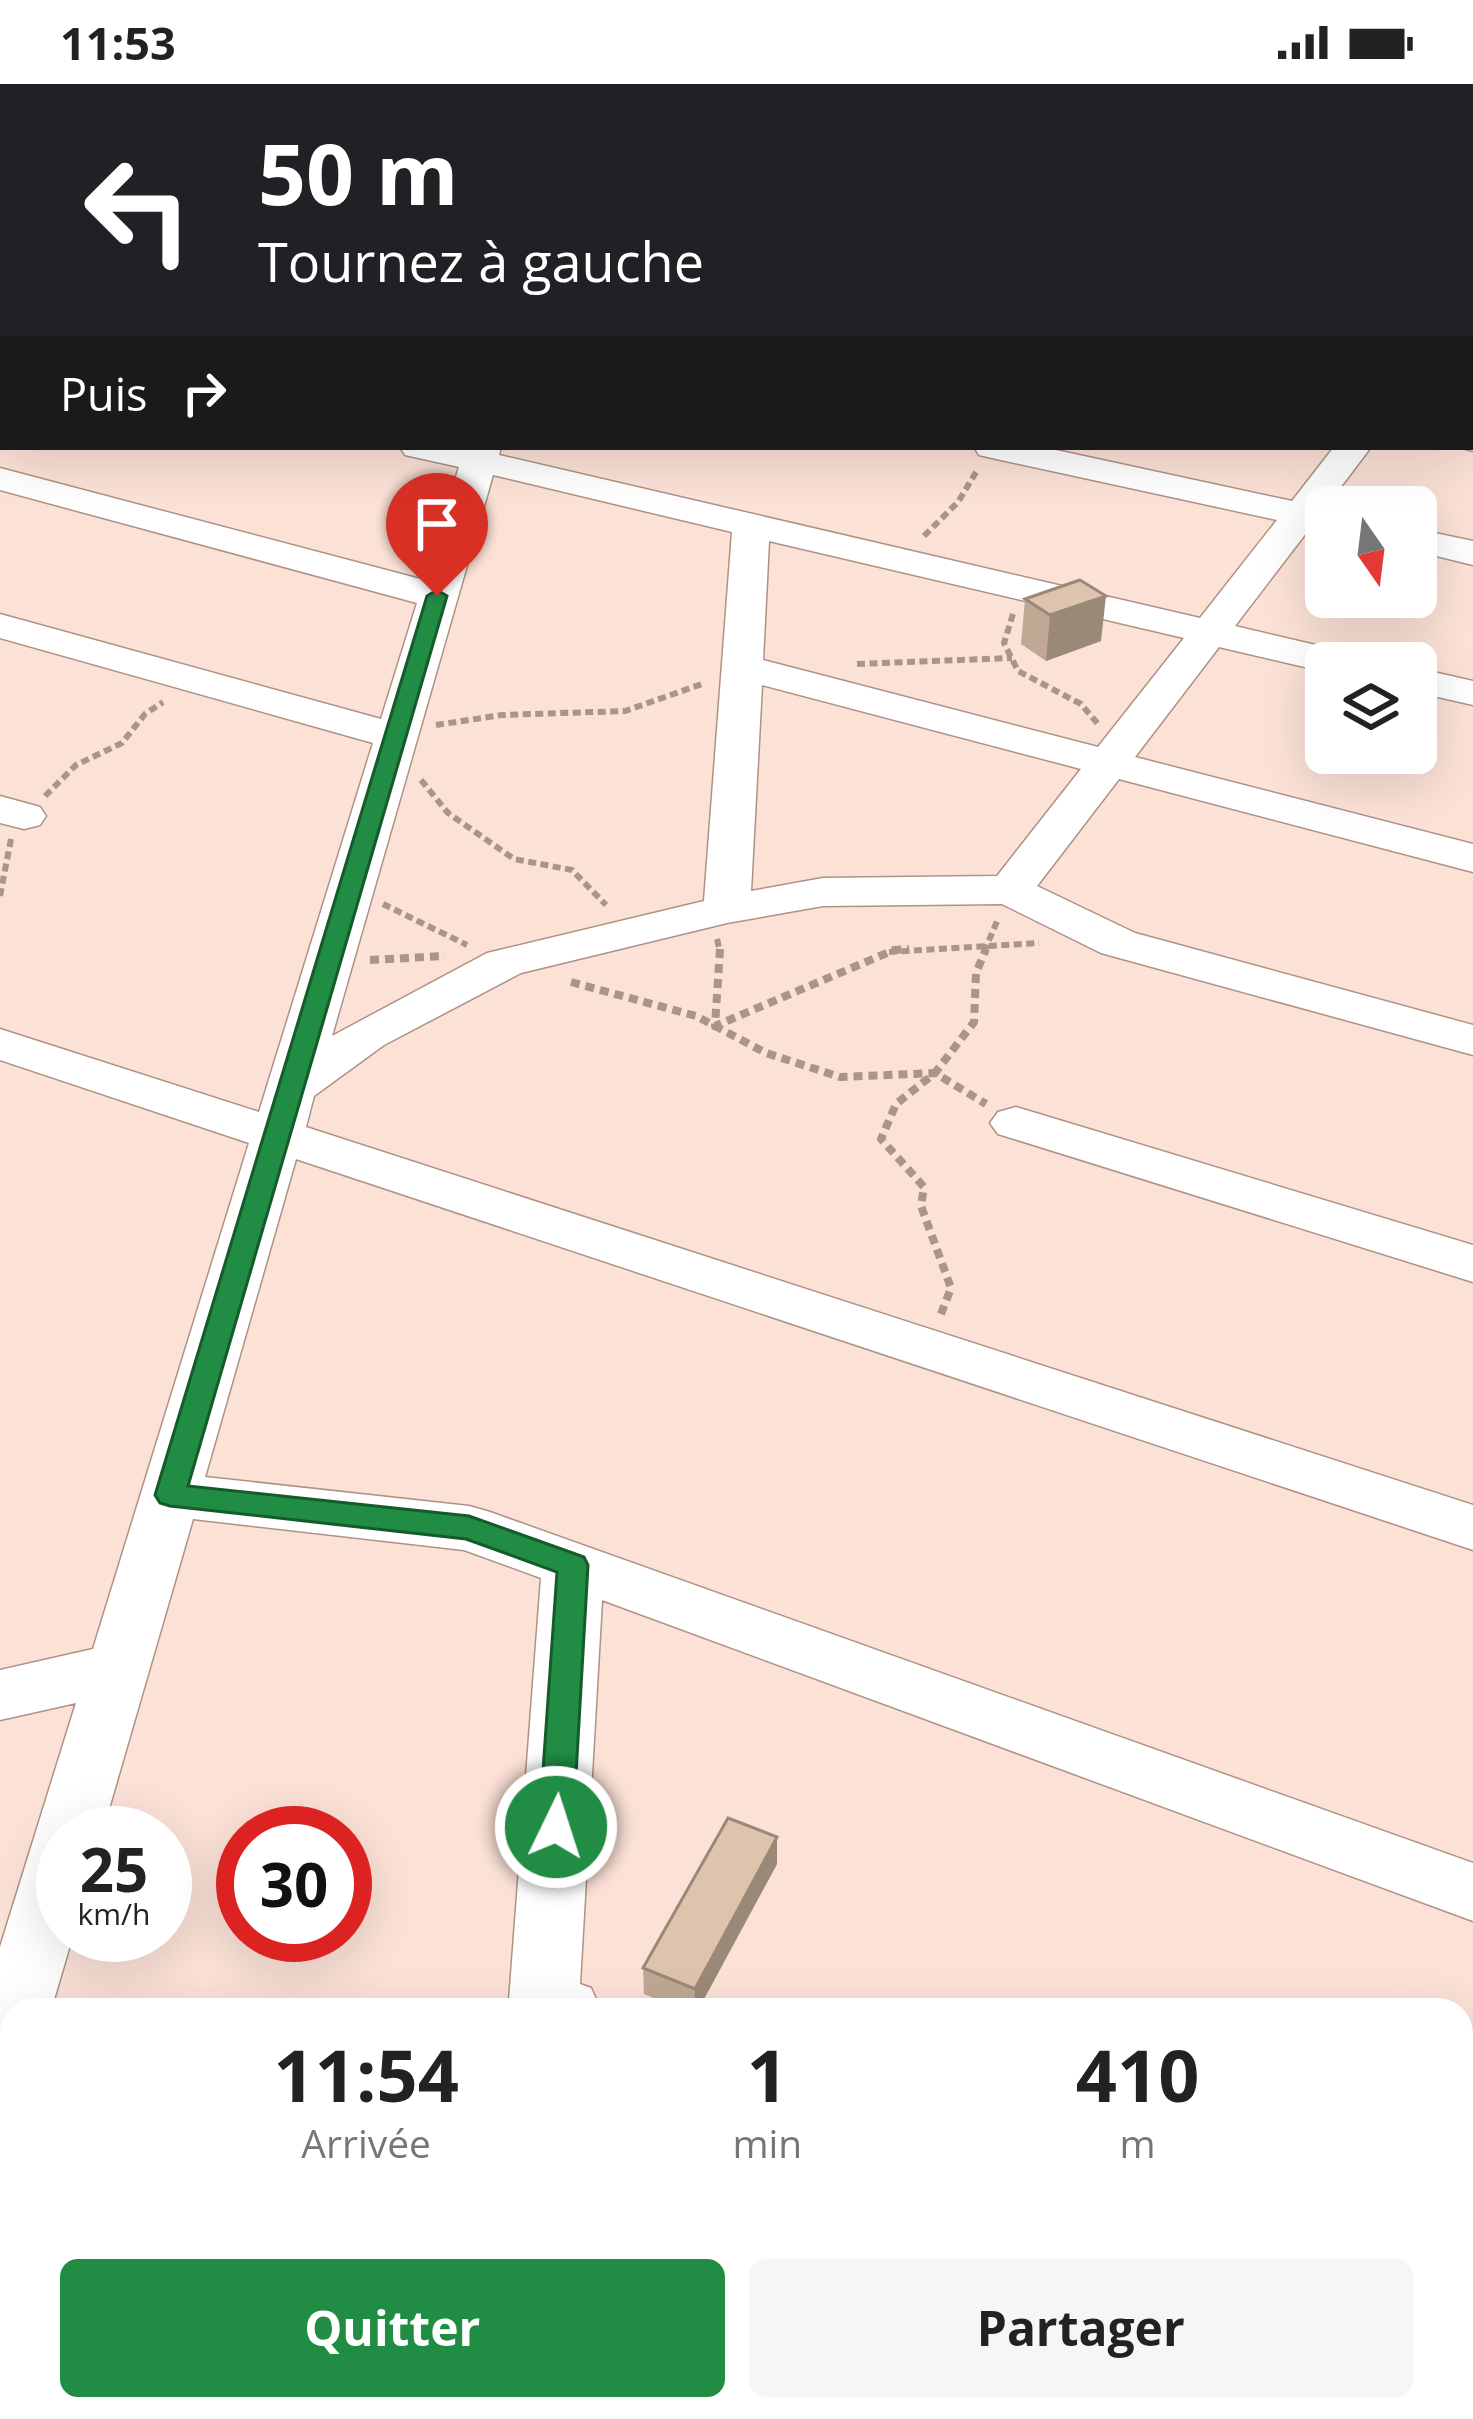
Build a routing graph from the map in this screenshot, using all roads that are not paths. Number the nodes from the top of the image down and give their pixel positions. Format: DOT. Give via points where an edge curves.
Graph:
graph roads {
  1 [pos="442,450"];
  2 [pos="1351,450"];
  3 [pos="481,455"];
  4 [pos="1072,455"];
  5 [pos="986,456"];
  6 [pos="0,479"];
  7 [pos="1332,486"];
  8 [pos="1305,514"];
  9 [pos="752,526"];
  10 [pos="1305,528"];
  11 [pos="1437,545"];
  12 [pos="1473,553"];
  13 [pos="437,596"];
  14 [pos="0,626"];
  15 [pos="1209,633"];
  16 [pos="1305,655"];
  17 [pos="742,667"];
  18 [pos="1437,685"];
  19 [pos="1473,693"];
  20 [pos="393,740"];
  21 [pos="1113,757"];
  22 [pos="1473,858"];
  23 [pos="1010,890"];
  24 [pos="717,911"];
  25 [pos="1473,1040"];
  26 [pos="0,1044"];
  27 [pos="284,1113"];
  28 [pos="1016,1123"];
  29 [pos="1473,1264"];
  30 [pos="170,1495"];
  31 [pos="1473,1528"];
  32 [pos="573,1565"];
  33 [pos="118,1668"];
  34 [pos="0,1695"];
  35 [pos="77,1806"];
  36 [pos="1473,1892"];
  37 [pos="36,1943"];
  38 [pos="20,1998"];
  39 [pos="544,1998"];
  1 -- 3 [label="street"];
  2 -- 7 [label="street"];
  3 -- 9 [label="street"];
  3 -- 13 [label="street"];
  4 -- 5 [label="street"];
  4 -- 8 [label="street"];
  6 -- 13 [label="street"];
  9 -- 15 [label="street"];
  9 -- 17 [label="street"];
  10 -- 15 [label="street"];
  11 -- 12 [label="street"];
  13 -- 20 [label="street"];
  14 -- 20 [label="street"];
  15 -- 16 [label="street"];
  15 -- 21 [label="street"];
  17 -- 21 [label="street"];
  17 -- 24 [label="street"];
  18 -- 19 [label="street"];
  20 -- 27 [label="street"];
  21 -- 22 [label="street"];
  21 -- 23 [label="street"];
  23 -- 24 [label="street" via="823,892"];
  23 -- 25 [label="street" via="1118,944"];
  24 -- 27 [label="street" via="504,963 367,1034"];
  26 -- 27 [label="street"];
  27 -- 30 [label="street"];
  27 -- 31 [label="street" via="927,1348"];
  28 -- 29 [label="street"];
  30 -- 32 [label="street" via="469,1528"];
  30 -- 33 [label="street"];
  32 -- 36 [label="street"];
  32 -- 39 [label="street"];
  33 -- 34 [label="street"];
  33 -- 35 [label="street"];
  37 -- 38 [label="street"];
}
